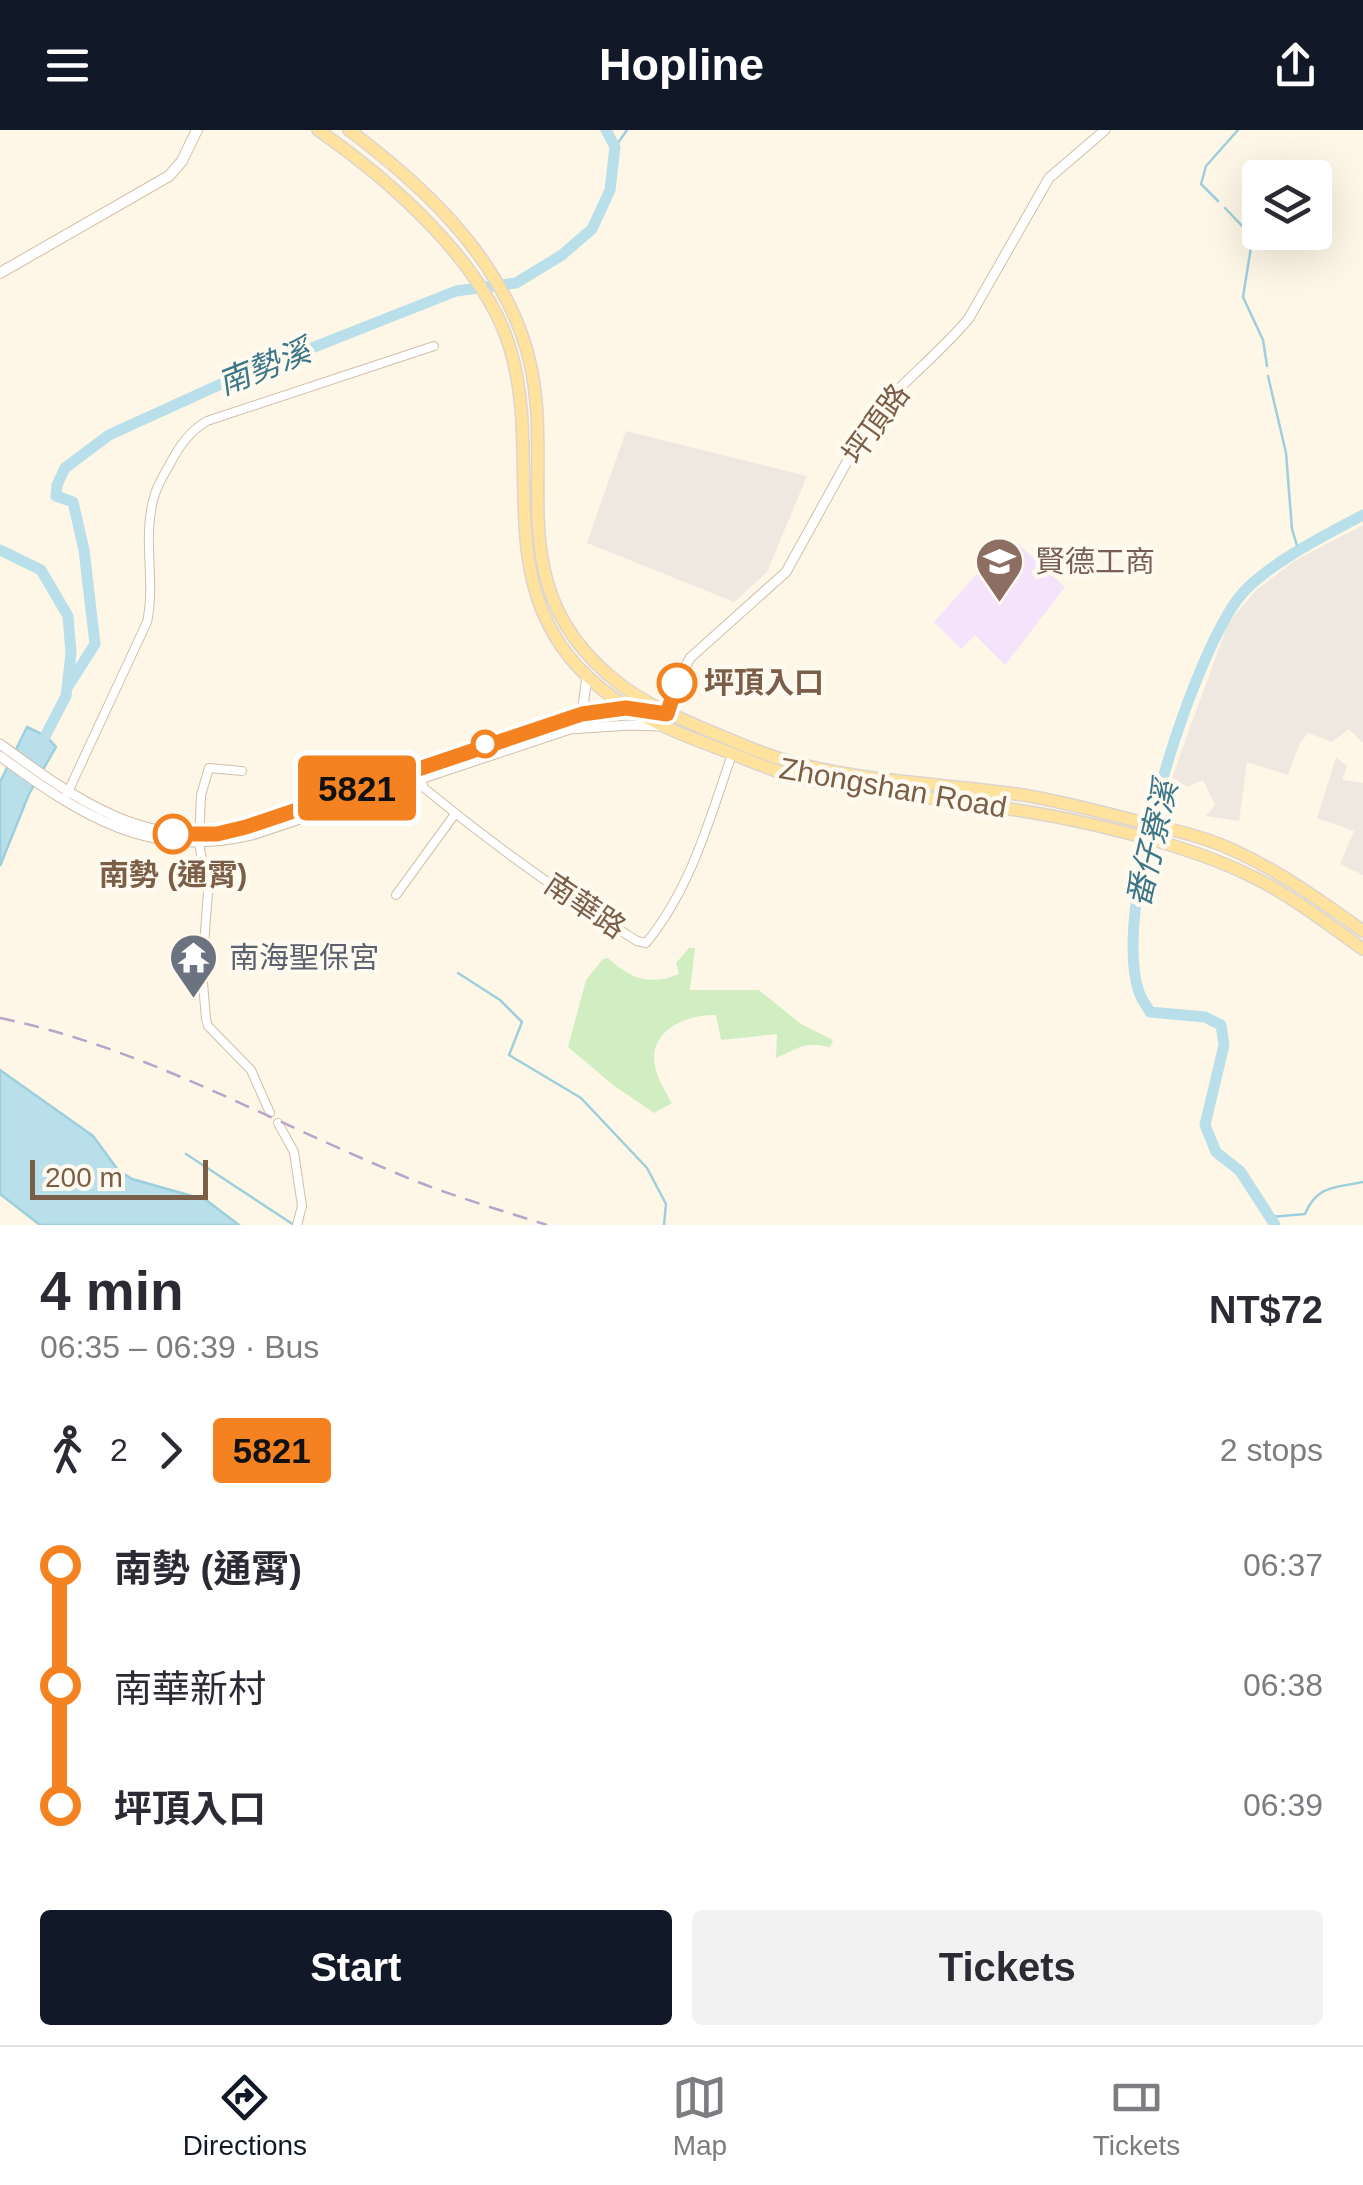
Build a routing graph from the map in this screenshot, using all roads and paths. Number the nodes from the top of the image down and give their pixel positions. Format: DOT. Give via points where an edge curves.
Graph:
graph roads {
  1 [pos="197,130"];
  2 [pos="318,130"];
  3 [pos="349,130"];
  4 [pos="1105,130"];
  5 [pos="0,273"];
  6 [pos="434,346"];
  7 [pos="586,676"];
  8 [pos="626,708"];
  9 [pos="582,714"];
  10 [pos="666,720"];
  11 [pos="0,744"];
  12 [pos="732,754"];
  13 [pos="0,756"];
  14 [pos="418,768"];
  15 [pos="242,772"];
  16 [pos="420,780"];
  17 [pos="66,797"];
  18 [pos="456,814"];
  19 [pos="200,839"];
  20 [pos="396,895"];
  21 [pos="1363,931"];
  22 [pos="1363,949"];
  23 [pos="270,1113"];
  24 [pos="278,1123"];
  25 [pos="297,1225"];
  1 -- 5 [label="main road" via="169,176"];
  2 -- 7 [label="main road" via="365,162 450,249 503,331 521,410 524,537 533,585 545,619"];
  3 -- 10 [label="main road" via="432,199 492,275 531,372 537,522 552,595 589,656"];
  4 -- 10 [label="street, 坪頂路" via="1049,178 969,318 869,422 786,572 690,658"];
  6 -- 17 [label="street" via="206,422 190,434 154,498 147,622"];
  7 -- 8 [label="main road"];
  7 -- 9 [label="street"];
  8 -- 9 [label="street"];
  8 -- 10 [label="main road"];
  9 -- 14 [label="street"];
  10 -- 12 [label="main road, Zhongshan Road"];
  10 -- 16 [label="street" via="570,729"];
  10 -- 21 [label="main road, Zhongshan Road" via="782,760 1020,794 1232,849"];
  11 -- 17 [label="street"];
  12 -- 18 [label="street, 南華路" via="673,908 646,943 582,907"];
  12 -- 22 [label="main road, Zhongshan Road" via="813,781 1018,809 1158,842 1259,880"];
  13 -- 17 [label="street"];
  14 -- 16 [label="street"];
  14 -- 19 [label="street"];
  15 -- 19 [label="street" via="209,768"];
  16 -- 18 [label="street, 南華路"];
  16 -- 19 [label="street" via="252,835"];
  17 -- 19 [label="street" via="111,818"];
  18 -- 20 [label="street"];
  19 -- 23 [label="street" via="208,892 206,1019 251,1070"];
  24 -- 25 [label="street" via="294,1152 302,1206"];
}
